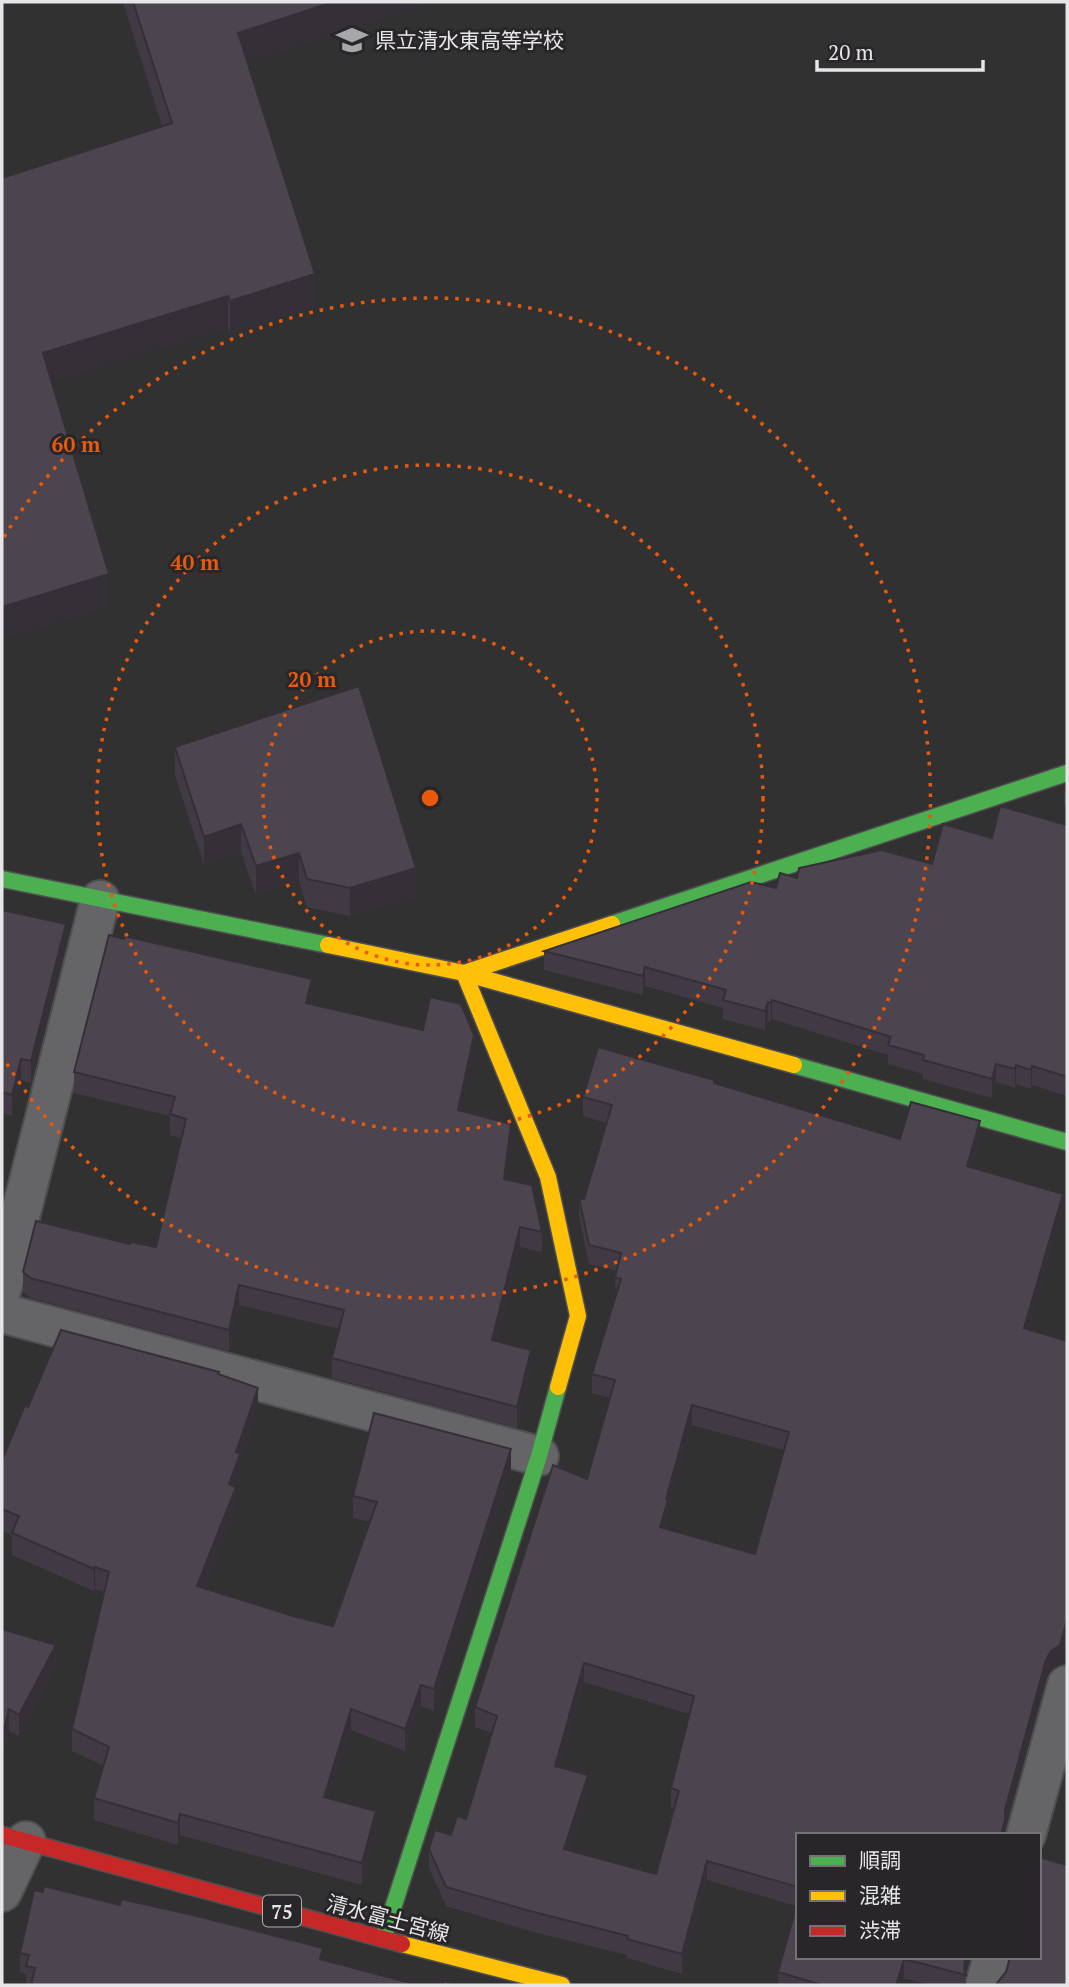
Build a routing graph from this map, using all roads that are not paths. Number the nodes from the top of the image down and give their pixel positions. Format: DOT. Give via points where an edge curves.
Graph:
graph roads {
  1 [pos="1067,774"];
  2 [pos="2,879"];
  3 [pos="100,900"];
  4 [pos="464,973"];
  5 [pos="1067,1142"];
  6 [pos="2,1288"];
  7 [pos="2,1313"];
  8 [pos="539,1456"];
  9 [pos="1067,1685"];
  10 [pos="1027,1833"];
  11 [pos="14,1838"];
  12 [pos="2,1892"];
  13 [pos="383,1939"];
  14 [pos="992,1959"];
  15 [pos="562,1985"];
  16 [pos="985,1985"];
  1 -- 4 [label="street"];
  2 -- 3 [label="street"];
  3 -- 4 [label="street"];
  3 -- 6 [label="street"];
  4 -- 5 [label="street"];
  4 -- 8 [label="street" via="548,1177 578,1316"];
  7 -- 8 [label="street"];
  8 -- 13 [label="street"];
  9 -- 10 [label="street"];
  11 -- 12 [label="street"];
  11 -- 13 [label="street, 清水富士宮線 / 75"];
  13 -- 15 [label="street, 清水富士宮線 / 75"];
  14 -- 16 [label="street"];
}
